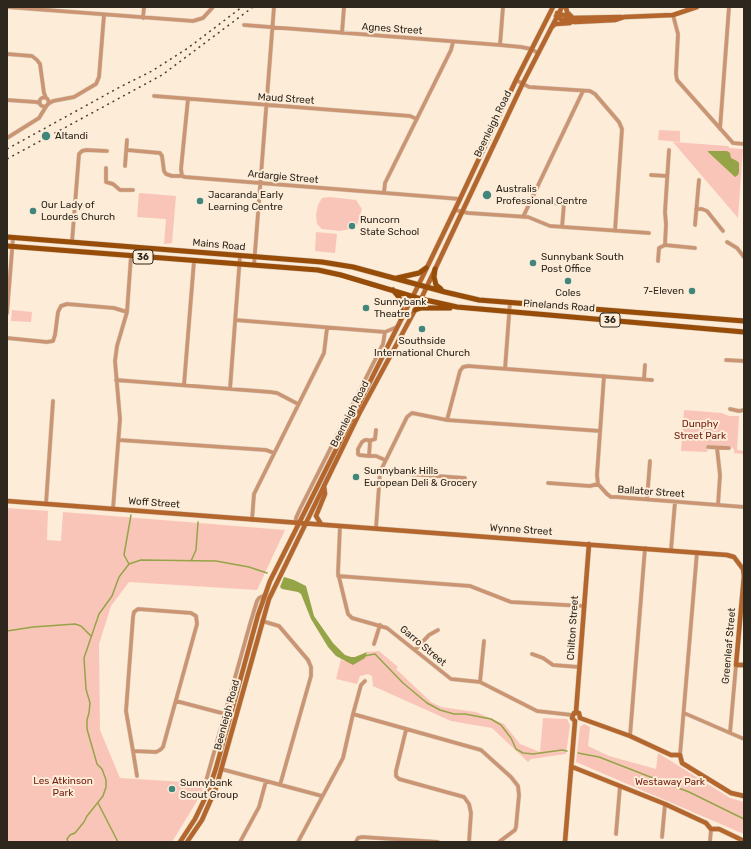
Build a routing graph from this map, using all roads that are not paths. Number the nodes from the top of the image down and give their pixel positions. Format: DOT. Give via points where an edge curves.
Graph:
graph roads {
  1 [pos="7,7"];
  2 [pos="144,7"];
  3 [pos="213,7"];
  4 [pos="274,7"];
  5 [pos="344,7"];
  6 [pos="503,7"];
  7 [pos="553,7"];
  8 [pos="562,7"];
  9 [pos="566,7"];
  10 [pos="697,7"];
  11 [pos="729,7"];
  12 [pos="40,8"];
  13 [pos="550,12"];
  14 [pos="104,15"];
  15 [pos="557,15"];
  16 [pos="673,15"];
  17 [pos="143,18"];
  18 [pos="574,20"];
  19 [pos="244,25"];
  20 [pos="551,27"];
  21 [pos="273,28"];
  22 [pos="342,34"];
  23 [pos="453,42"];
  24 [pos="500,44"];
  25 [pos="531,49"];
  26 [pos="538,53"];
  27 [pos="7,54"];
  28 [pos="516,80"];
  29 [pos="523,83"];
  30 [pos="583,91"];
  31 [pos="154,96"];
  32 [pos="188,99"];
  33 [pos="7,100"];
  34 [pos="53,101"];
  35 [pos="43,102"];
  36 [pos="48,105"];
  37 [pos="266,105"];
  38 [pos="417,119"];
  39 [pos="720,129"];
  40 [pos="7,138"];
  41 [pos="127,140"];
  42 [pos="744,144"];
  43 [pos="126,150"];
  44 [pos="669,150"];
  45 [pos="107,151"];
  46 [pos="126,166"];
  47 [pos="106,168"];
  48 [pos="651,175"];
  49 [pos="182,176"];
  50 [pos="667,176"];
  51 [pos="699,180"];
  52 [pos="260,183"];
  53 [pos="133,190"];
  54 [pos="384,193"];
  55 [pos="460,199"];
  56 [pos="554,203"];
  57 [pos="696,209"];
  58 [pos="455,210"];
  59 [pos="462,212"];
  60 [pos="523,217"];
  61 [pos="695,225"];
  62 [pos="562,227"];
  63 [pos="615,231"];
  64 [pos="723,231"];
  65 [pos="649,233"];
  66 [pos="10,237"];
  67 [pos="72,242"];
  68 [pos="727,242"];
  69 [pos="665,245"];
  70 [pos="10,246"];
  71 [pos="695,248"];
  72 [pos="131,256"];
  73 [pos="240,256"];
  74 [pos="255,257"];
  75 [pos="744,257"];
  76 [pos="194,261"];
  77 [pos="658,261"];
  78 [pos="240,264"];
  79 [pos="254,265"];
  80 [pos="426,268"];
  81 [pos="435,269"];
  82 [pos="394,278"];
  83 [pos="419,284"];
  84 [pos="427,286"];
  85 [pos="392,290"];
  86 [pos="446,292"];
  87 [pos="413,296"];
  88 [pos="421,299"];
  89 [pos="510,302"];
  90 [pos="457,308"];
  91 [pos="415,310"];
  92 [pos="127,312"];
  93 [pos="509,312"];
  94 [pos="7,313"];
  95 [pos="401,318"];
  96 [pos="235,320"];
  97 [pos="744,321"];
  98 [pos="397,327"];
  99 [pos="326,328"];
  100 [pos="385,332"];
  101 [pos="744,332"];
  102 [pos="7,338"];
  103 [pos="726,360"];
  104 [pos="744,362"];
  105 [pos="645,365"];
  106 [pos="506,369"];
  107 [pos="604,376"];
  108 [pos="644,379"];
  109 [pos="116,380"];
  110 [pos="652,380"];
  111 [pos="184,385"];
  112 [pos="230,389"];
  113 [pos="53,401"];
  114 [pos="298,404"];
  115 [pos="730,409"];
  116 [pos="744,410"];
  117 [pos="447,420"];
  118 [pos="376,430"];
  119 [pos="600,431"];
  120 [pos="119,440"];
  121 [pos="369,441"];
  122 [pos="708,447"];
  123 [pos="717,448"];
  124 [pos="728,448"];
  125 [pos="274,454"];
  126 [pos="369,456"];
  127 [pos="385,460"];
  128 [pos="650,461"];
  129 [pos="380,472"];
  130 [pos="466,478"];
  131 [pos="548,483"];
  132 [pos="598,484"];
  133 [pos="324,486"];
  134 [pos="647,499"];
  135 [pos="7,501"];
  136 [pos="675,502"];
  137 [pos="46,504"];
  138 [pos="718,505"];
  139 [pos="744,507"];
  140 [pos="113,509"];
  141 [pos="252,520"];
  142 [pos="298,522"];
  143 [pos="306,523"];
  144 [pos="321,524"];
  145 [pos="340,526"];
  146 [pos="376,528"];
  147 [pos="589,544"];
  148 [pos="645,548"];
  149 [pos="671,550"];
  150 [pos="697,552"];
  151 [pos="739,562"];
  152 [pos="338,576"];
  153 [pos="583,606"];
  154 [pos="262,621"];
  155 [pos="380,625"];
  156 [pos="438,630"];
  157 [pos="484,641"];
  158 [pos="374,644"];
  159 [pos="415,650"];
  160 [pos="532,654"];
  161 [pos="736,665"];
  162 [pos="744,666"];
  163 [pos="579,667"];
  164 [pos="365,681"];
  165 [pos="480,682"];
  166 [pos="176,701"];
  167 [pos="684,713"];
  168 [pos="228,714"];
  169 [pos="353,714"];
  170 [pos="574,714"];
  171 [pos="236,717"];
  172 [pos="580,718"];
  173 [pos="575,721"];
  174 [pos="406,730"];
  175 [pos="730,733"];
  176 [pos="630,736"];
  177 [pos="744,739"];
  178 [pos="133,751"];
  179 [pos="680,755"];
  180 [pos="571,767"];
  181 [pos="216,768"];
  182 [pos="222,769"];
  183 [pos="137,776"];
  184 [pos="266,781"];
  185 [pos="280,785"];
  186 [pos="620,786"];
  187 [pos="208,792"];
  188 [pos="322,796"];
  189 [pos="744,796"];
  190 [pos="665,804"];
  191 [pos="711,829"];
  192 [pos="616,834"];
  193 [pos="662,837"];
  194 [pos="744,841"];
  195 [pos="180,842"];
  196 [pos="187,842"];
  197 [pos="240,842"];
  198 [pos="298,842"];
  199 [pos="356,842"];
  200 [pos="438,842"];
  201 [pos="469,842"];
  202 [pos="499,842"];
  203 [pos="565,842"];
  204 [pos="710,842"];
  1 -- 12 [label="street"];
  2 -- 17 [label="street"];
  3 -- 17 [label="street" via="203,18 196,21"];
  4 -- 21 [label="street"];
  5 -- 22 [label="street"];
  6 -- 24 [label="street"];
  7 -- 13 [label="main road, Beenleigh Road"];
  8 -- 15 [label="main road, Beenleigh Road"];
  9 -- 18 [label="main road"];
  10 -- 16 [label="main road"];
  11 -- 39 [label="street"];
  12 -- 14 [label="street"];
  13 -- 15 [label="main road"];
  13 -- 25 [label="main road, Beenleigh Road"];
  14 -- 17 [label="street"];
  14 -- 34 [label="street" via="98,81 74,97"];
  15 -- 18 [label="main road" via="562,20"];
  15 -- 20 [label="main road, Beenleigh Road"];
  16 -- 18 [label="main road" via="624,17 615,20"];
  16 -- 39 [label="street" via="678,34 677,80"];
  18 -- 20 [label="main road"];
  19 -- 21 [label="street, Agnes Street"];
  20 -- 26 [label="main road, Beenleigh Road"];
  21 -- 22 [label="street, Agnes Street"];
  21 -- 37 [label="street"];
  22 -- 23 [label="street, Agnes Street"];
  23 -- 24 [label="street, Agnes Street"];
  23 -- 38 [label="street"];
  24 -- 25 [label="street, Agnes Street"];
  25 -- 26 [label="street, Agnes Street"];
  25 -- 28 [label="main road, Beenleigh Road"];
  26 -- 29 [label="main road, Beenleigh Road"];
  27 -- 35 [label="street" via="32,56 38,60 44,93"];
  28 -- 29 [label="street"];
  28 -- 55 [label="main road, Beenleigh Road"];
  29 -- 30 [label="street" via="529,87"];
  29 -- 59 [label="main road, Beenleigh Road"];
  30 -- 60 [label="street"];
  30 -- 63 [label="street" via="595,94 621,125"];
  31 -- 32 [label="street, Maud Street"];
  32 -- 37 [label="street, Maud Street"];
  32 -- 49 [label="street"];
  33 -- 35 [label="street"];
  34 -- 35 [label="street"];
  34 -- 36 [label="street"];
  35 -- 36 [label="street"];
  35 -- 36 [label="street"];
  35 -- 40 [label="street" via="39,118"];
  37 -- 38 [label="street, Maud Street" via="410,116"];
  37 -- 52 [label="street"];
  38 -- 54 [label="street" via="385,183"];
  39 -- 42 [label="street" via="733,143"];
  41 -- 43 [label="street"];
  43 -- 46 [label="street"];
  43 -- 49 [label="street, Ardargie Street" via="160,154 166,174"];
  44 -- 50 [label="street"];
  45 -- 67 [label="street" via="86,150 79,154"];
  47 -- 53 [label="street" via="106,182 120,190"];
  48 -- 50 [label="street"];
  49 -- 52 [label="street, Ardargie Street"];
  50 -- 69 [label="street"];
  51 -- 57 [label="street"];
  52 -- 54 [label="street, Ardargie Street"];
  52 -- 74 [label="street"];
  54 -- 55 [label="street, Ardargie Street"];
  55 -- 58 [label="main road, Beenleigh Road"];
  56 -- 62 [label="street" via="564,204"];
  57 -- 61 [label="street"];
  57 -- 64 [label="street" via="707,211"];
  58 -- 59 [label="street"];
  58 -- 80 [label="main road, Beenleigh Road"];
  59 -- 60 [label="street"];
  59 -- 81 [label="main road, Beenleigh Road"];
  60 -- 62 [label="street" via="544,225"];
  62 -- 63 [label="street"];
  63 -- 65 [label="street"];
  66 -- 67 [label="main road, Mains Road / 36"];
  66 -- 70 [label="street"];
  67 -- 73 [label="main road, Mains Road / 36"];
  68 -- 75 [label="street" via="737,248"];
  69 -- 71 [label="street"];
  69 -- 77 [label="street" via="659,248"];
  70 -- 72 [label="main road, Mains Road / 36"];
  70 -- 94 [label="street"];
  72 -- 76 [label="main road, Mains Road / 36"];
  72 -- 92 [label="street"];
  73 -- 74 [label="main road, Mains Road / 36"];
  73 -- 78 [label="street"];
  74 -- 79 [label="street"];
  74 -- 82 [label="main road, Mains Road / 36" via="330,263"];
  76 -- 78 [label="main road, Mains Road / 36"];
  76 -- 111 [label="street"];
  78 -- 79 [label="main road, Mains Road / 36"];
  78 -- 96 [label="street"];
  79 -- 85 [label="main road, Mains Road / 36" via="334,273"];
  80 -- 82 [label="main road" via="419,273"];
  80 -- 83 [label="main road, Beenleigh Road"];
  81 -- 84 [label="main road, Beenleigh Road"];
  81 -- 86 [label="main road" via="436,285"];
  82 -- 83 [label="main road, Mains Road / 36"];
  83 -- 84 [label="main road, Mains Road / 36"];
  83 -- 87 [label="main road, Beenleigh Road"];
  84 -- 86 [label="main road, Pinelands Road / 36"];
  84 -- 88 [label="main road, Beenleigh Road"];
  85 -- 87 [label="main road, Mains Road / 36"];
  85 -- 95 [label="main road" via="399,297"];
  86 -- 89 [label="main road, Pinelands Road / 36" via="479,300"];
  87 -- 88 [label="main road, Mains Road / 36"];
  87 -- 95 [label="main road, Beenleigh Road"];
  88 -- 90 [label="main road, Pinelands Road / 36"];
  88 -- 91 [label="main road, Beenleigh Road"];
  89 -- 93 [label="street"];
  89 -- 97 [label="main road, Pinelands Road / 36"];
  90 -- 91 [label="main road"];
  90 -- 93 [label="main road, Pinelands Road / 36"];
  91 -- 133 [label="main road, Beenleigh Road"];
  92 -- 102 [label="street" via="114,308 67,304 61,306 58,312 53,341"];
  92 -- 109 [label="street" via="117,346"];
  93 -- 101 [label="main road, Pinelands Road / 36"];
  93 -- 106 [label="street"];
  95 -- 98 [label="main road, Beenleigh Road"];
  96 -- 99 [label="street"];
  96 -- 112 [label="street"];
  98 -- 100 [label="street"];
  98 -- 142 [label="main road, Beenleigh Road"];
  99 -- 100 [label="street"];
  99 -- 114 [label="street" via="324,353"];
  100 -- 142 [label="street, Beenleigh Road" via="383,344 300,509 296,518"];
  103 -- 104 [label="street"];
  105 -- 108 [label="street"];
  106 -- 107 [label="street"];
  106 -- 117 [label="street" via="463,367"];
  107 -- 108 [label="street"];
  107 -- 119 [label="street"];
  108 -- 110 [label="street"];
  109 -- 111 [label="street"];
  109 -- 120 [label="street" via="120,410"];
  111 -- 112 [label="street"];
  112 -- 114 [label="street" via="277,393"];
  113 -- 137 [label="street"];
  114 -- 125 [label="street"];
  115 -- 116 [label="street"];
  117 -- 119 [label="street"];
  117 -- 127 [label="street" via="412,413 407,417"];
  118 -- 121 [label="street" via="375,439"];
  119 -- 132 [label="street"];
  120 -- 125 [label="street" via="266,450"];
  120 -- 140 [label="street"];
  121 -- 126 [label="street"];
  121 -- 126 [label="street" via="363,441 357,452 359,455"];
  122 -- 123 [label="street"];
  123 -- 124 [label="street"];
  123 -- 138 [label="street" via="720,475"];
  125 -- 141 [label="street" via="254,494"];
  126 -- 127 [label="street"];
  127 -- 129 [label="street"];
  128 -- 134 [label="street"];
  129 -- 130 [label="street"];
  129 -- 146 [label="street"];
  131 -- 132 [label="street" via="590,486"];
  132 -- 134 [label="street, Ballater Street" via="611,496"];
  133 -- 143 [label="main road, Beenleigh Road"];
  133 -- 144 [label="main road" via="325,494 316,516"];
  134 -- 136 [label="street, Ballater Street"];
  135 -- 137 [label="main road, Woff Street"];
  136 -- 138 [label="street, Ballater Street"];
  136 -- 149 [label="street"];
  137 -- 140 [label="main road, Woff Street"];
  138 -- 139 [label="street, Ballater Street"];
  140 -- 141 [label="main road, Woff Street"];
  141 -- 142 [label="main road, Woff Street"];
  142 -- 143 [label="main road, Wynne Street"];
  142 -- 168 [label="main road, Beenleigh Road" via="264,595"];
  143 -- 144 [label="main road, Wynne Street"];
  143 -- 154 [label="main road, Beenleigh Road"];
  144 -- 145 [label="main road, Wynne Street"];
  145 -- 146 [label="main road, Wynne Street"];
  145 -- 152 [label="street, Garro Street"];
  146 -- 147 [label="main road, Wynne Street"];
  147 -- 148 [label="main road, Wynne Street"];
  147 -- 153 [label="main road, Chilton Street"];
  148 -- 149 [label="main road, Wynne Street"];
  148 -- 176 [label="street"];
  149 -- 150 [label="main road, Wynne Street"];
  150 -- 151 [label="main road, Wynne Street" via="727,555"];
  150 -- 167 [label="street"];
  151 -- 161 [label="main road, Greenleaf Street" via="744,576"];
  152 -- 153 [label="street" via="467,585 511,602"];
  152 -- 155 [label="street, Garro Street" via="348,614 352,618"];
  153 -- 163 [label="main road, Chilton Street"];
  154 -- 171 [label="main road, Beenleigh Road"];
  154 -- 185 [label="street" via="279,626 311,667"];
  155 -- 158 [label="street"];
  155 -- 159 [label="street, Garro Street"];
  156 -- 159 [label="street" via="429,635"];
  157 -- 165 [label="street"];
  159 -- 165 [label="street, Garro Street" via="450,679"];
  160 -- 163 [label="street" via="553,665"];
  161 -- 162 [label="main road"];
  161 -- 175 [label="street, Greenleaf Street"];
  163 -- 170 [label="main road, Chilton Street"];
  164 -- 169 [label="street" via="361,685"];
  165 -- 170 [label="street, Garro Street" via="537,711"];
  166 -- 168 [label="street"];
  166 -- 178 [label="street" via="163,747 156,752"];
  166 -- 178 [label="street" via="197,624 196,616 191,613 138,609 132,617 126,711"];
  167 -- 175 [label="street"];
  167 -- 179 [label="street"];
  168 -- 171 [label="street"];
  168 -- 181 [label="main road, Beenleigh Road"];
  168 -- 187 [label="street, Beenleigh Road" via="206,781"];
  169 -- 174 [label="street"];
  169 -- 188 [label="street" via="343,758"];
  170 -- 172 [label="main road" via="579,713"];
  170 -- 173 [label="main road" via="572,719"];
  171 -- 182 [label="main road, Beenleigh Road"];
  172 -- 173 [label="main road"];
  172 -- 176 [label="main road"];
  173 -- 180 [label="main road"];
  174 -- 201 [label="street" via="396,776 464,797 471,813"];
  174 -- 202 [label="street" via="481,750 511,777 518,786 519,795 516,827"];
  175 -- 177 [label="street"];
  176 -- 179 [label="main road" via="671,755"];
  178 -- 183 [label="street"];
  179 -- 189 [label="main road" via="682,762 731,793"];
  180 -- 186 [label="main road"];
  180 -- 203 [label="main road"];
  181 -- 182 [label="street"];
  181 -- 187 [label="main road, Beenleigh Road"];
  182 -- 184 [label="street"];
  182 -- 196 [label="main road, Beenleigh Road" via="202,820"];
  184 -- 185 [label="street"];
  184 -- 197 [label="street" via="259,807"];
  185 -- 188 [label="street"];
  186 -- 190 [label="main road"];
  186 -- 192 [label="street"];
  187 -- 195 [label="main road, Beenleigh Road"];
  188 -- 198 [label="street"];
  190 -- 191 [label="main road" via="706,823"];
  190 -- 193 [label="street"];
  191 -- 194 [label="main road" via="719,829"];
  191 -- 204 [label="street"];
  199 -- 200 [label="street" via="362,837"];
}
